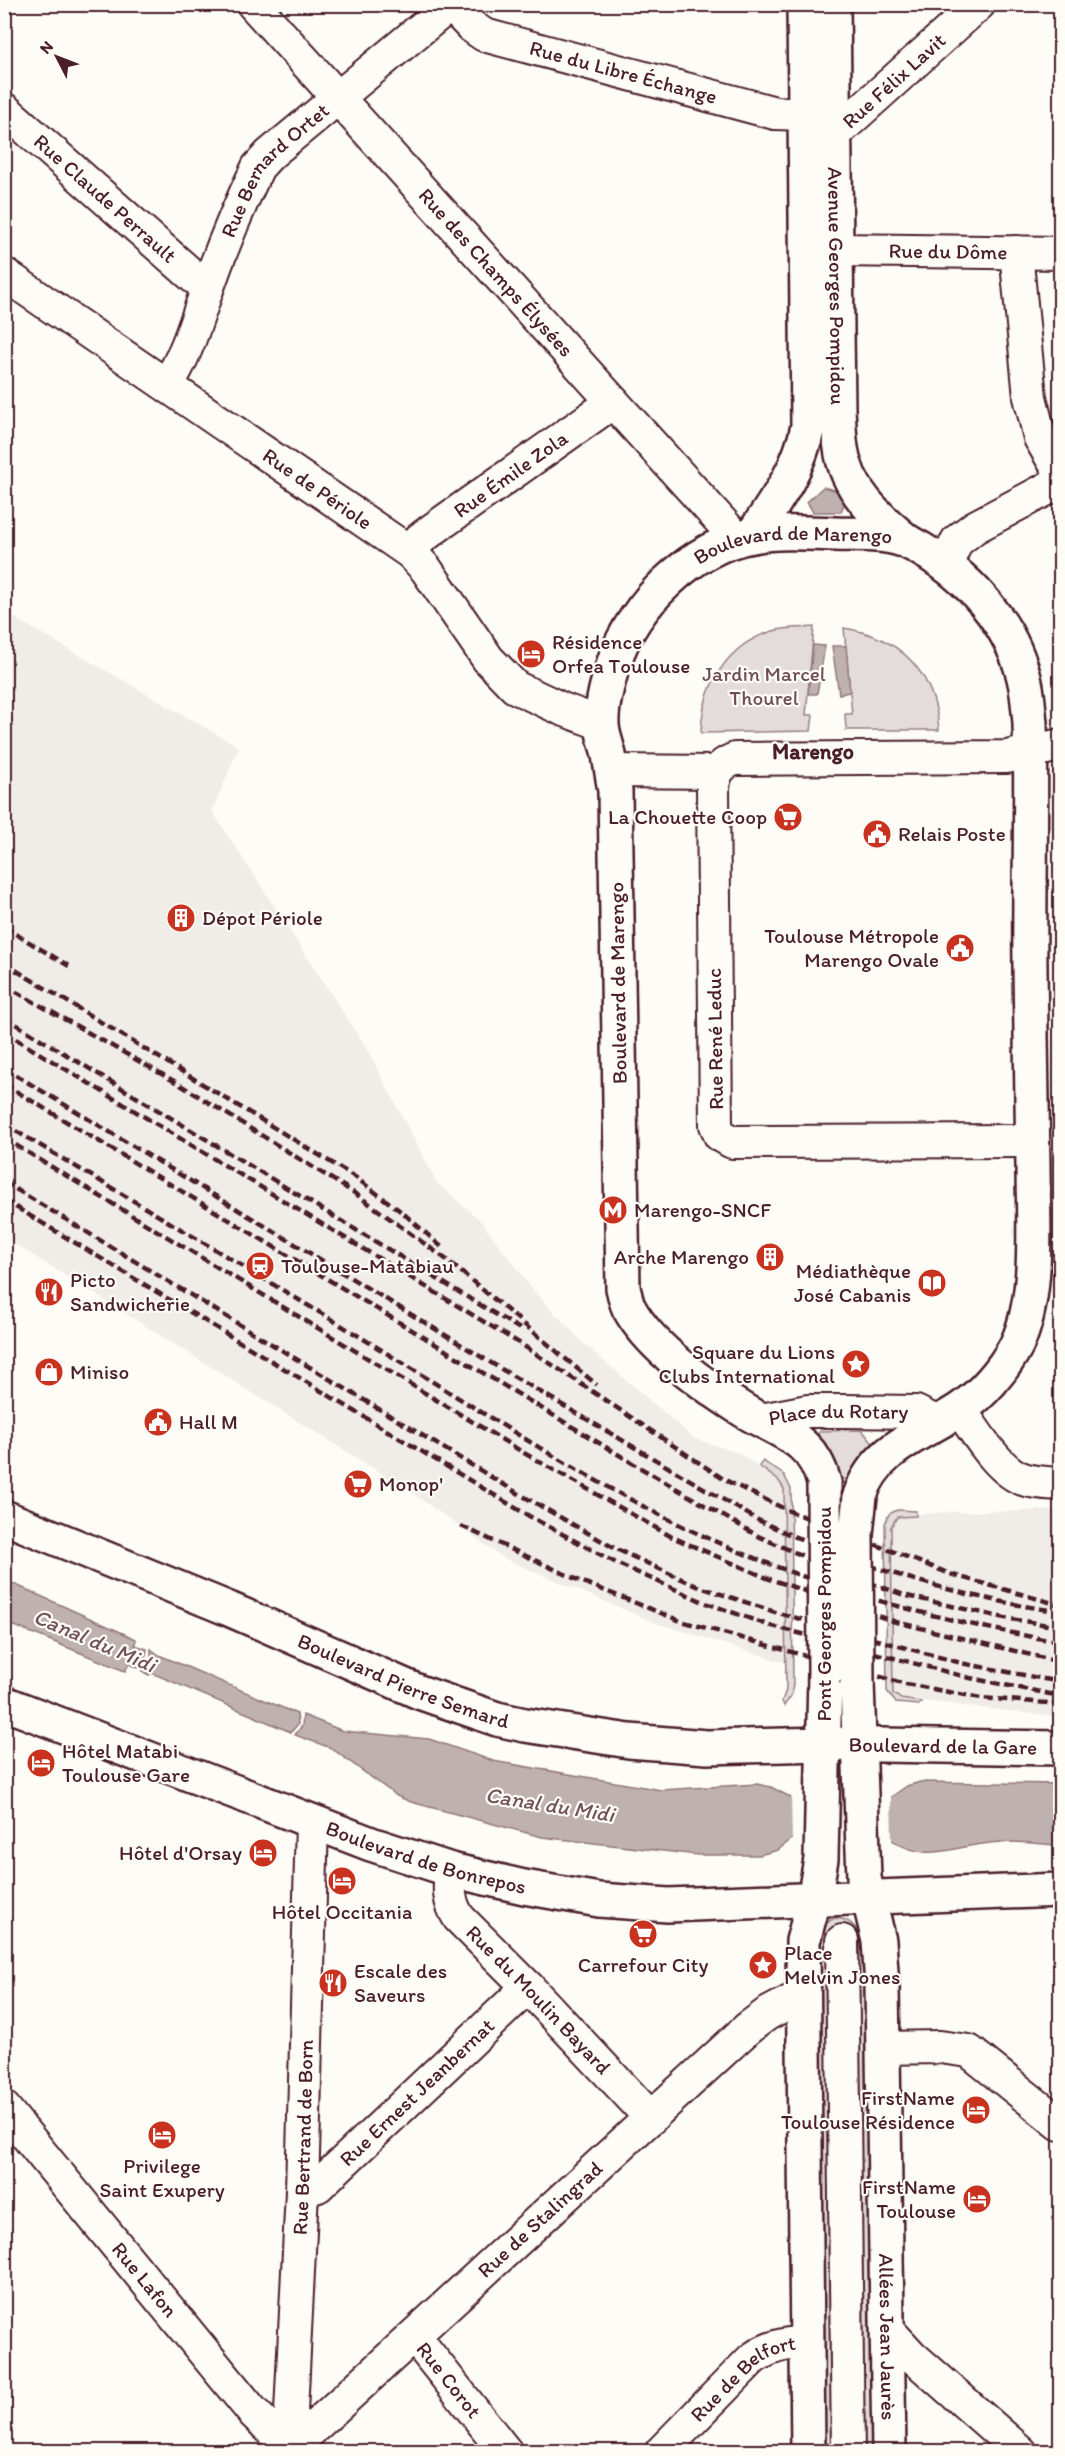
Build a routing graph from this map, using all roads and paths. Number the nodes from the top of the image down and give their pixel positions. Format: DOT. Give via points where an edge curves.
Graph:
graph roads {
  1 [pos="253,4"];
  2 [pos="451,4"];
  3 [pos="804,4"];
  4 [pos="833,4"];
  5 [pos="979,4"];
  6 [pos="338,99"];
  7 [pos="4,109"];
  8 [pos="806,114"];
  9 [pos="836,134"];
  10 [pos="836,250"];
  11 [pos="1016,252"];
  12 [pos="1060,253"];
  13 [pos="4,274"];
  14 [pos="208,285"];
  15 [pos="167,385"];
  16 [pos="613,402"];
  17 [pos="1060,472"];
  18 [pos="1060,482"];
  19 [pos="745,538"];
  20 [pos="908,542"];
  21 [pos="411,553"];
  22 [pos="946,565"];
  23 [pos="602,724"];
  24 [pos="1046,748"];
  25 [pos="612,771"];
  26 [pos="716,772"];
  27 [pos="1033,1141"];
  28 [pos="948,1416"];
  29 [pos="761,1420"];
  30 [pos="824,1483"];
  31 [pos="1060,1484"];
  32 [pos="4,1516"];
  33 [pos="4,1703"];
  34 [pos="824,1744"];
  35 [pos="858,1745"];
  36 [pos="1060,1748"];
  37 [pos="312,1822"];
  38 [pos="863,1859"];
  39 [pos="452,1870"];
  40 [pos="1060,1890"];
  41 [pos="869,1897"];
  42 [pos="814,1900"];
  43 [pos="842,1941"];
  44 [pos="528,1987"];
  45 [pos="803,1995"];
  46 [pos="883,2048"];
  47 [pos="4,2108"];
  48 [pos="651,2118"];
  49 [pos="1060,2124"];
  50 [pos="302,2191"];
  51 [pos="888,2330"];
  52 [pos="414,2336"];
  53 [pos="807,2342"];
  54 [pos="287,2450"];
  55 [pos="506,2451"];
  56 [pos="661,2451"];
  57 [pos="808,2451"];
  58 [pos="848,2451"];
  59 [pos="889,2451"];
  60 [pos="1021,2451"];
  1 -- 6 [label="street, Rue des Champs Élysées"];
  2 -- 6 [label="street, Rue Bernard Ortet"];
  2 -- 8 [label="street, Rue du Libre Échange" via="484,34 775,113"];
  3 -- 8 [label="main road, Avenue Georges Pompidou"];
  4 -- 9 [label="main road, Avenue Georges Pompidou"];
  5 -- 9 [label="street, Rue Félix Lavit"];
  6 -- 14 [label="street, Rue Bernard Ortet" via="258,167"];
  6 -- 16 [label="street, Rue des Champs Élysées"];
  7 -- 14 [label="street, Rue Claude Perrault" via="195,278"];
  8 -- 19 [label="main road, Avenue Georges Pompidou" via="808,426 804,447 779,496"];
  9 -- 10 [label="main road, Avenue Georges Pompidou"];
  10 -- 11 [label="street, Rue du Dôme"];
  10 -- 20 [label="main road, Avenue Georges Pompidou" via="841,450 848,473 863,499"];
  11 -- 12 [label="street, Rue du Dôme"];
  11 -- 17 [label="street" via="1030,397 1040,438"];
  13 -- 15 [label="street, Rue de Périole"];
  14 -- 15 [label="street, Rue Bernard Ortet" via="195,329"];
  15 -- 21 [label="street, Rue de Périole"];
  16 -- 19 [label="street, Rue des Champs Élysées"];
  16 -- 21 [label="street, Rue Émile Zola" via="432,530"];
  18 -- 22 [label="street" via="975,527 957,541"];
  19 -- 20 [label="main road, Boulevard de Marengo" via="778,533 878,536"];
  19 -- 23 [label="main road, Boulevard de Marengo" via="678,572 637,616 619,648"];
  20 -- 22 [label="main road, Boulevard de Marengo"];
  21 -- 23 [label="street, Rue de Périole" via="488,659 515,687"];
  22 -- 24 [label="main road, Boulevard de Marengo" via="986,602 1003,628"];
  23 -- 25 [label="main road, Boulevard de Marengo"];
  24 -- 26 [label="street" via="1007,757 735,759"];
  24 -- 27 [label="main road, Boulevard de Marengo" via="1030,955"];
  25 -- 26 [label="street"];
  25 -- 29 [label="main road, Boulevard de Marengo" via="623,1288 629,1309 658,1344 707,1385"];
  26 -- 27 [label="street, Rue René Leduc" via="714,1064 716,1125 720,1135 732,1142"];
  27 -- 28 [label="main road, Boulevard de Marengo" via="1033,1265 1026,1317 1016,1345 996,1377"];
  28 -- 29 [label="street, Place du Rotary" via="808,1411"];
  28 -- 31 [label="street" via="1021,1479"];
  28 -- 35 [label="main road, Pont Georges Pompidou, bridge" via="882,1458 871,1471 860,1496 856,1534"];
  29 -- 30 [label="main road, Place du Rotary" via="811,1452"];
  30 -- 34 [label="main road, Pont Georges Pompidou, bridge"];
  32 -- 34 [label="main road, Boulevard Pierre Semard" via="419,1692 497,1719 629,1741 707,1747"];
  33 -- 37 [label="main road, Boulevard de Bonrepos"];
  34 -- 35 [label="main road, Boulevard de la Gare"];
  34 -- 42 [label="main road, Pont Georges Pompidou" via="821,1859"];
  35 -- 36 [label="main road, Boulevard de la Gare"];
  35 -- 38 [label="main road, Pont Georges Pompidou"];
  37 -- 39 [label="main road, Boulevard de Bonrepos"];
  37 -- 50 [label="street, Rue Bertrand de Born"];
  38 -- 41 [label="main road, Allées Jean Jaurès"];
  39 -- 42 [label="main road, Boulevard de Bonrepos" via="599,1900 668,1905"];
  39 -- 44 [label="street, Rue du Moulin Bayard" via="448,1895 459,1918"];
  40 -- 41 [label="main road, Boulevard de Bonrepos"];
  41 -- 42 [label="main road, Boulevard de Bonrepos"];
  41 -- 46 [label="main road, Allées Jean Jaurès" via="879,1941"];
  42 -- 45 [label="main road" via="803,1941"];
  43 -- 58 [label="street, Allées Jean Jaurès"];
  44 -- 48 [label="street, Rue du Moulin Bayard"];
  44 -- 50 [label="street, Rue Ernest Jeanbernat" via="318,2186"];
  45 -- 48 [label="street, Rue de Stalingrad" via="748,2028"];
  45 -- 53 [label="main road"];
  46 -- 49 [label="street" via="969,2051"];
  46 -- 51 [label="main road, Allées Jean Jaurès"];
  47 -- 54 [label="street, Rue Lafon"];
  48 -- 52 [label="street, Rue de Stalingrad"];
  50 -- 54 [label="street, Rue Bertrand de Born" via="293,2400"];
  51 -- 59 [label="main road, Allées Jean Jaurès"];
  51 -- 60 [label="street" via="912,2356"];
  52 -- 54 [label="street, Rue de Stalingrad"];
  52 -- 55 [label="street, Rue Corot"];
  53 -- 56 [label="street, Rue de Belfort" via="765,2349"];
  53 -- 57 [label="main road"];
}
